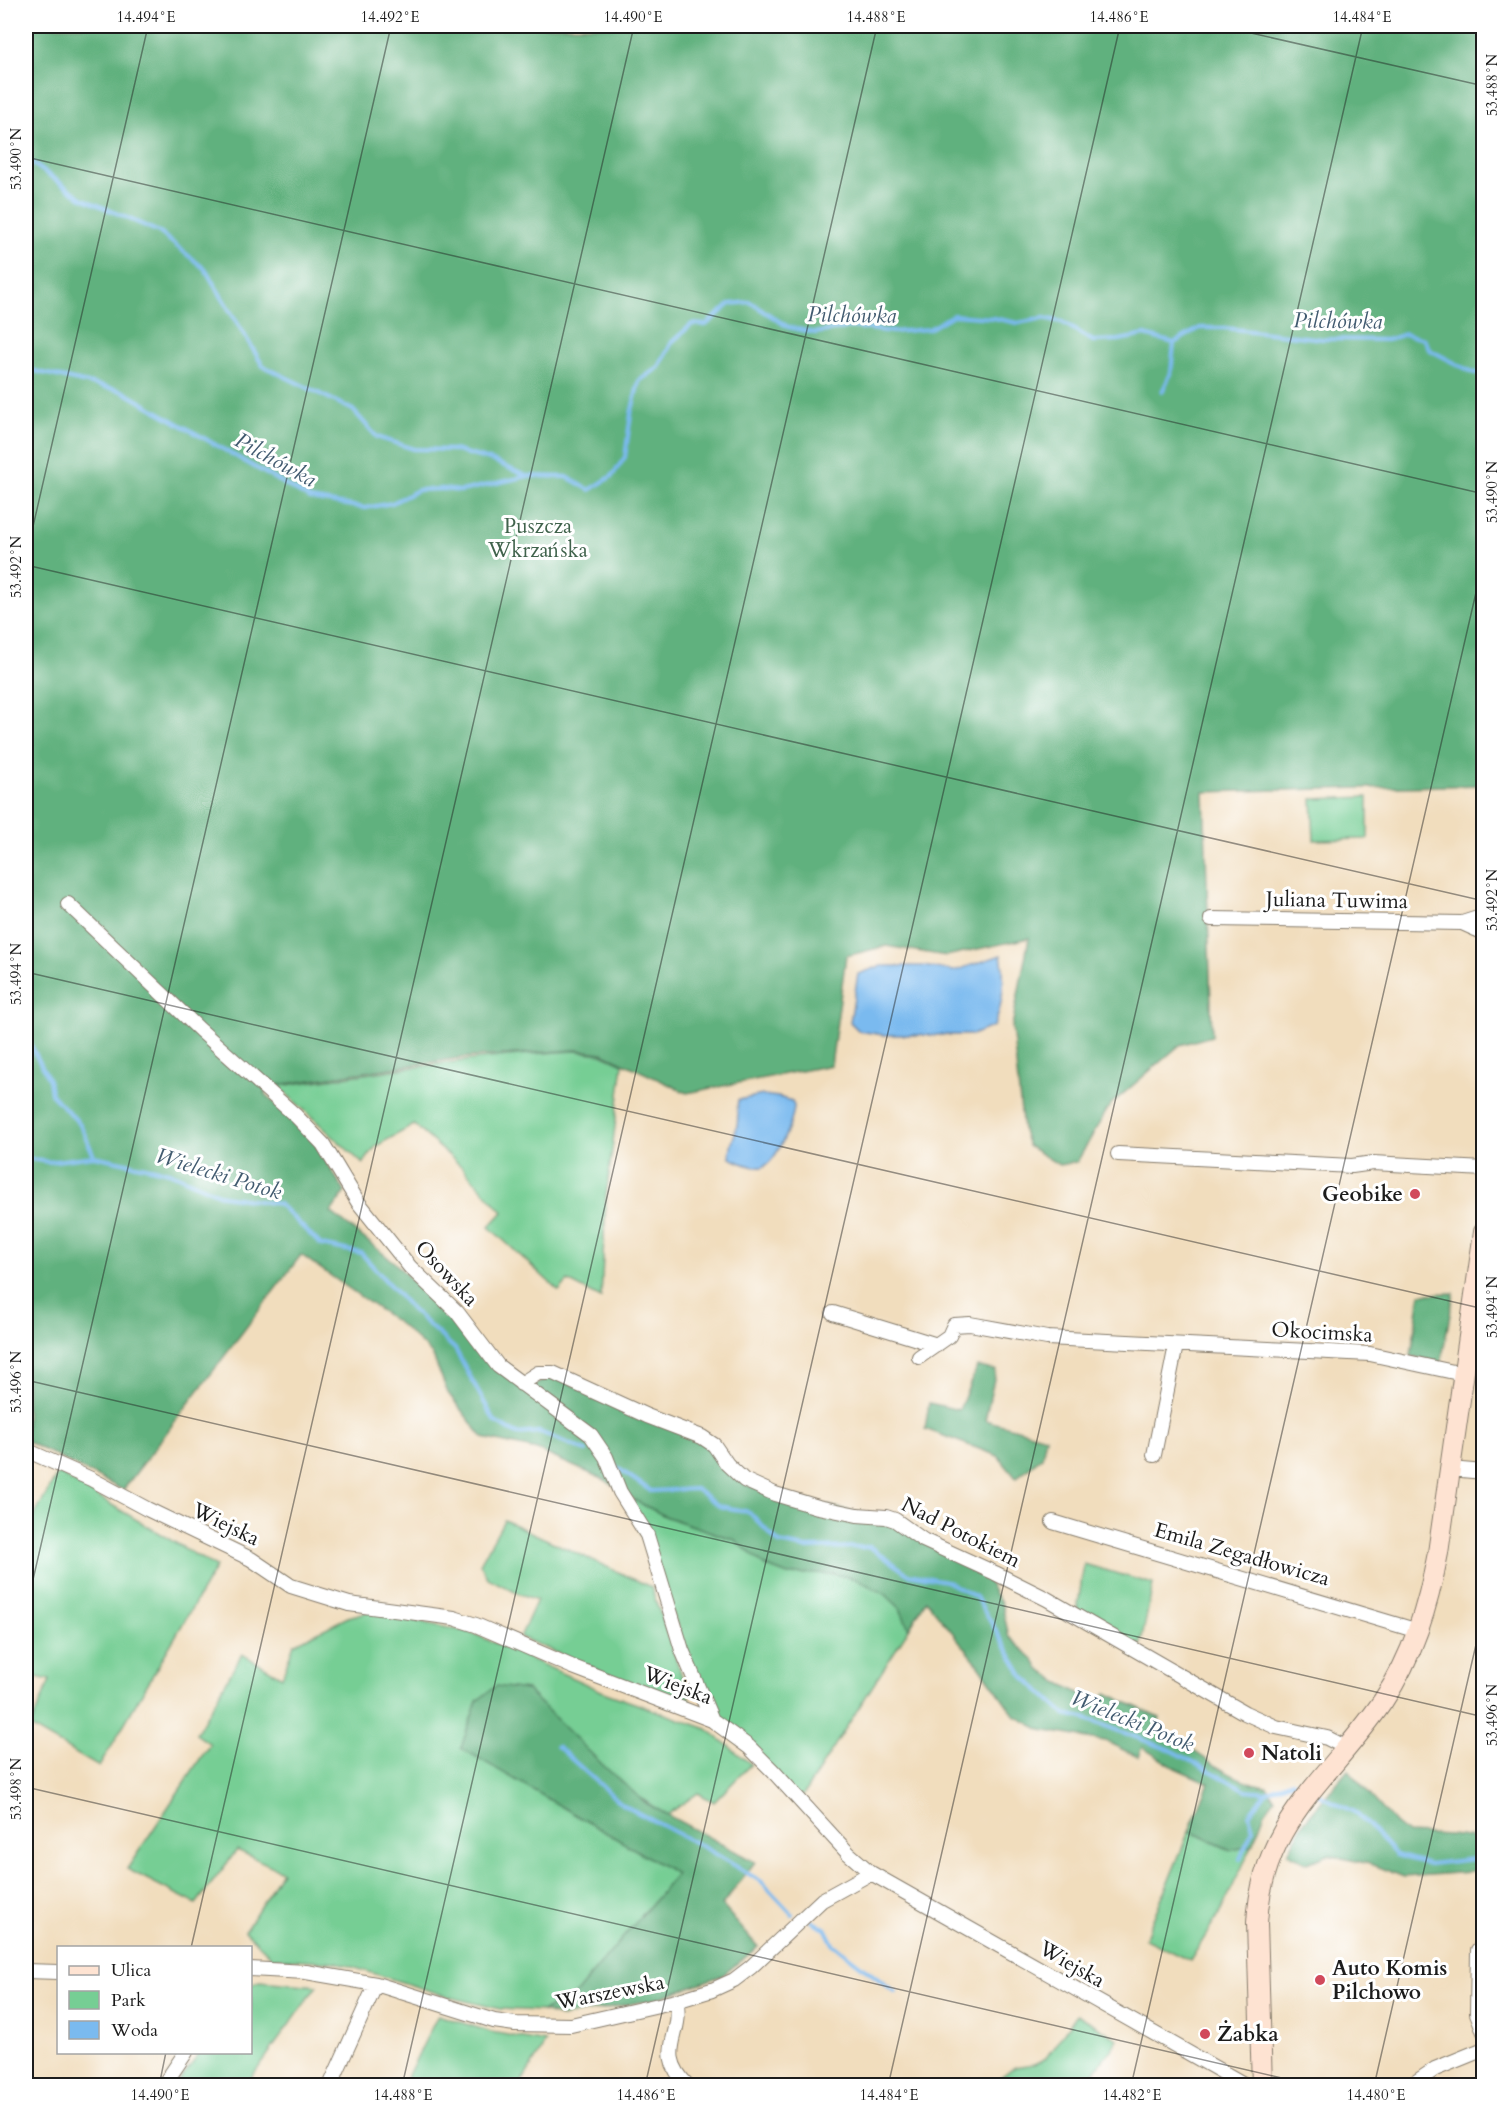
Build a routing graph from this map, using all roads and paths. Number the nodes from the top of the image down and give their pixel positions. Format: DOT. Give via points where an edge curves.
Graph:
graph roads {
  1 [pos="68,904"];
  2 [pos="1484,916"];
  3 [pos="1211,919"];
  4 [pos="1462,923"];
  5 [pos="1484,933"];
  6 [pos="1118,1154"];
  7 [pos="1484,1169"];
  8 [pos="1483,1238"];
  9 [pos="833,1313"];
  10 [pos="937,1345"];
  11 [pos="1176,1345"];
  12 [pos="919,1358"];
  13 [pos="1463,1374"];
  14 [pos="521,1384"];
  15 [pos="26,1450"];
  16 [pos="1154,1455"];
  17 [pos="1450,1469"];
  18 [pos="1484,1472"];
  19 [pos="1053,1522"];
  20 [pos="1418,1631"];
  21 [pos="712,1720"];
  22 [pos="1347,1748"];
  23 [pos="871,1873"];
  24 [pos="1478,1950"];
  25 [pos="252,1969"];
  26 [pos="26,1971"];
  27 [pos="57,1972"];
  28 [pos="376,1984"];
  29 [pos="1261,1985"];
  30 [pos="676,2001"];
  31 [pos="1484,2032"];
  32 [pos="1484,2049"];
  33 [pos="185,2054"];
  34 [pos="163,2085"];
  35 [pos="330,2085"];
  36 [pos="688,2085"];
  37 [pos="1247,2085"];
  38 [pos="1262,2085"];
  39 [pos="1274,2085"];
  40 [pos="1410,2085"];
  1 -- 14 [label="street, Osowska" via="323,1144 358,1202 410,1267 456,1312 498,1366"];
  2 -- 4 [label="street, Juliana Tuwima"];
  3 -- 4 [label="street, Juliana Tuwima"];
  4 -- 5 [label="street, Juliana Tuwima"];
  6 -- 7 [label="street"];
  8 -- 13 [label="main road"];
  9 -- 10 [label="street"];
  10 -- 11 [label="street, Okocimska" via="949,1336 954,1325 970,1324 1047,1338"];
  10 -- 12 [label="street, Okocimska"];
  11 -- 13 [label="street, Okocimska" via="1370,1354"];
  11 -- 16 [label="street"];
  13 -- 17 [label="main road"];
  14 -- 21 [label="street, Osowska" via="591,1435 606,1457 620,1492 647,1535 682,1650"];
  14 -- 22 [label="street, Nad Potokiem" via="538,1373 553,1373 702,1437 744,1480 775,1494 818,1507 895,1520 923,1540 1047,1599 1245,1713 1276,1727 1327,1738"];
  15 -- 21 [label="street, Wiejska" via="251,1559 291,1586 349,1604 454,1618 476,1625"];
  17 -- 18 [label="street"];
  17 -- 20 [label="main road" via="1438,1552"];
  19 -- 20 [label="street, Emila Zegadłowicza"];
  20 -- 22 [label="main road" via="1397,1678"];
  21 -- 23 [label="street, Wiejska" via="773,1771"];
  22 -- 29 [label="main road" via="1297,1809 1273,1849 1260,1891 1257,1935"];
  23 -- 30 [label="street, Warszewska" via="822,1900 734,1980"];
  23 -- 37 [label="street, Wiejska"];
  24 -- 31 [label="street" via="1477,2013"];
  25 -- 28 [label="street, Warszewska" via="306,1972"];
  26 -- 27 [label="street"];
  28 -- 30 [label="street, Warszewska" via="515,2024 571,2025"];
  28 -- 35 [label="street"];
  29 -- 38 [label="main road"];
  29 -- 39 [label="main road"];
  30 -- 36 [label="street" via="672,2058 674,2068"];
  32 -- 40 [label="street" via="1435,2069"];
  33 -- 34 [label="street"];
}
